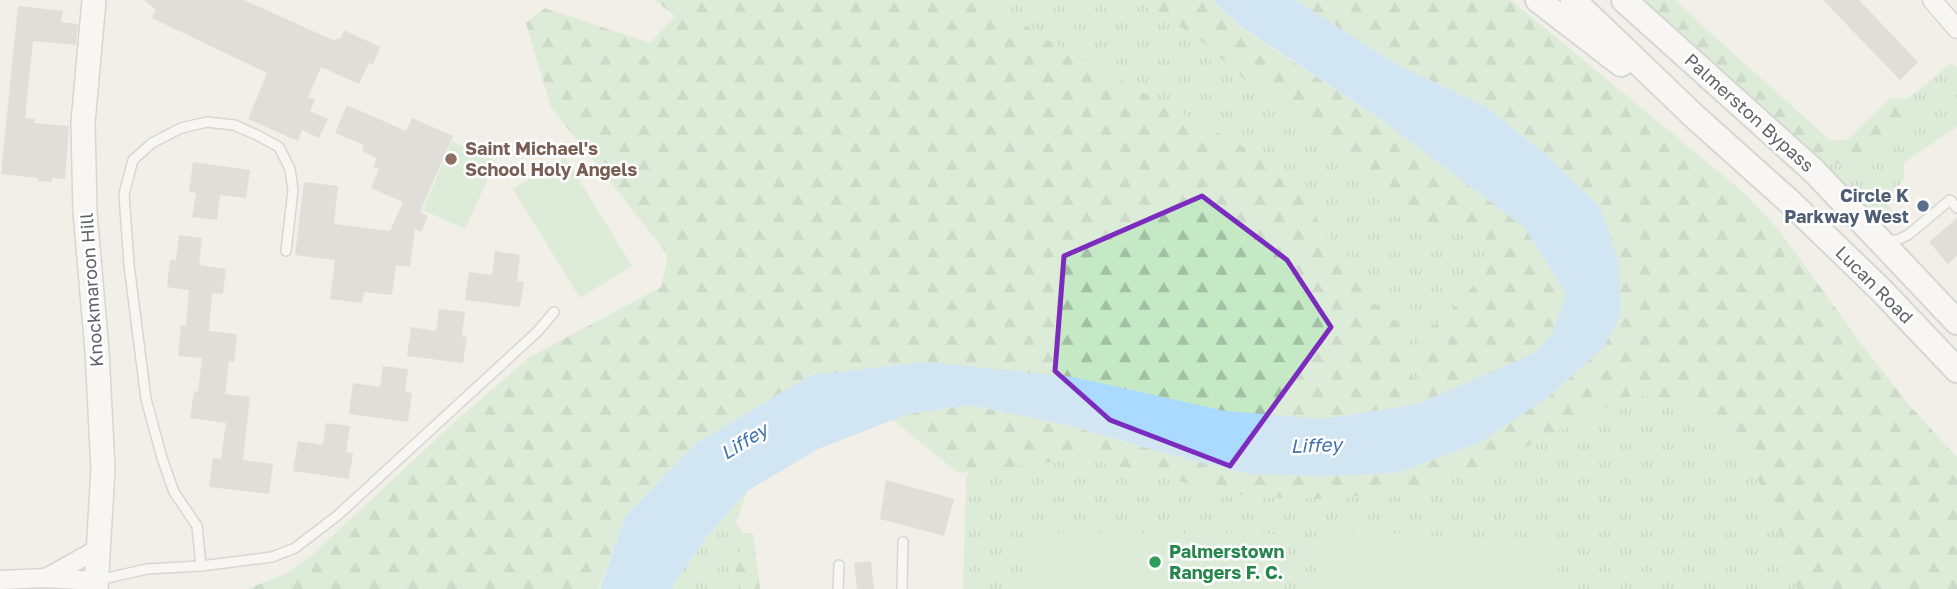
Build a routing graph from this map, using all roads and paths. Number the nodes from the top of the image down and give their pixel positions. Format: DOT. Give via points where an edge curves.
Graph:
graph roads {
  1 [pos="94,0"];
  2 [pos="1538,0"];
  3 [pos="1573,0"];
  4 [pos="1624,0"];
  5 [pos="1932,0"];
  6 [pos="1957,29"];
  7 [pos="1695,117"];
  8 [pos="1953,197"];
  9 [pos="1957,208"];
  10 [pos="1882,240"];
  11 [pos="286,251"];
  12 [pos="554,312"];
  13 [pos="1952,313"];
  14 [pos="1957,370"];
  15 [pos="904,542"];
  16 [pos="99,549"];
  17 [pos="839,565"];
  18 [pos="201,566"];
  19 [pos="46,578"];
  20 [pos="9,583"];
  21 [pos="98,586"];
  22 [pos="838,589"];
  23 [pos="902,589"];
  1 -- 16 [label="street, Knockmaroon Hill" via="83,122 103,469"];
  2 -- 7 [label="main road"];
  3 -- 7 [label="main road"];
  4 -- 10 [label="main road, Palmerston Bypass" via="1814,170"];
  5 -- 6 [label="street"];
  7 -- 14 [label="main road, Lucan Road" via="1852,261"];
  8 -- 9 [label="lane"];
  8 -- 10 [label="lane" via="1908,235"];
  10 -- 13 [label="main road, Palmerston Bypass"];
  11 -- 18 [label="lane" via="292,190 290,169 279,147 234,125 207,122 181,128 152,143 133,160 124,194 146,399 174,492 197,526"];
  12 -- 18 [label="lane" via="338,515 295,548 272,557"];
  15 -- 23 [label="lane"];
  16 -- 19 [label="street"];
  16 -- 21 [label="street, Knockmaroon Hill"];
  17 -- 22 [label="lane"];
  18 -- 21 [label="lane" via="147,569"];
  19 -- 20 [label="street"];
  19 -- 21 [label="street"];
}
